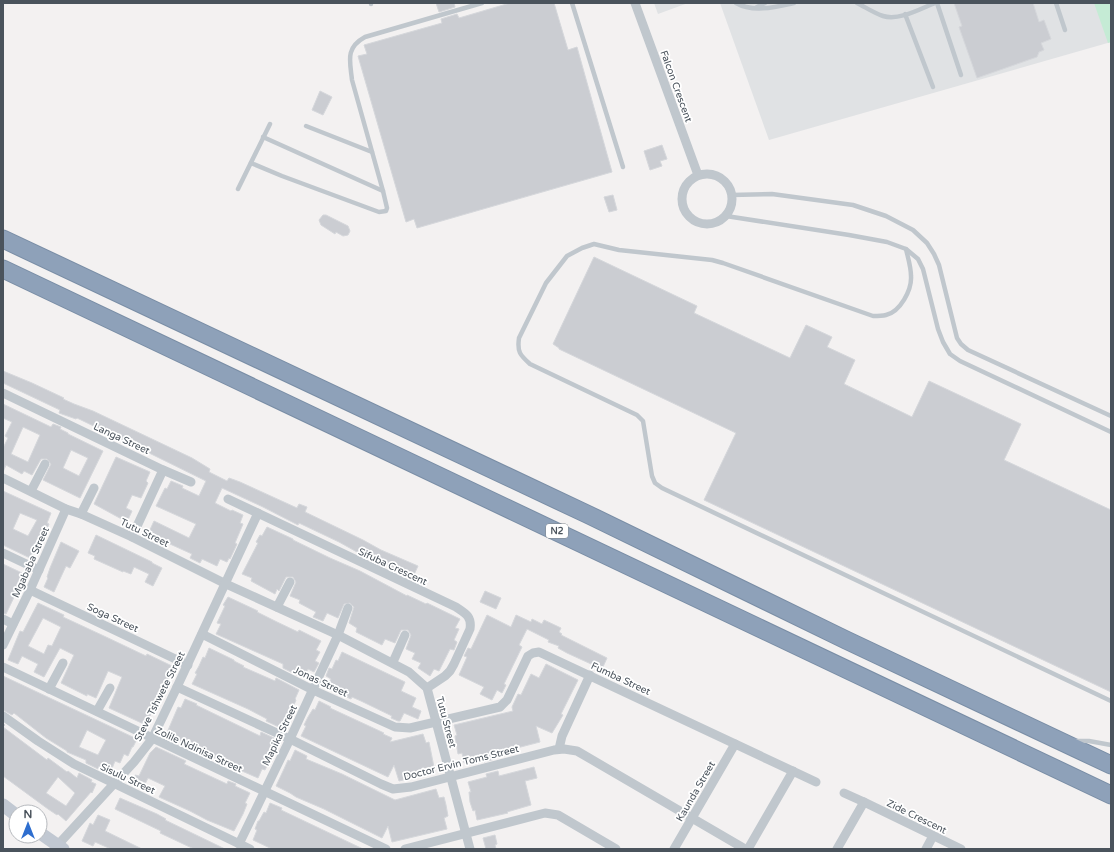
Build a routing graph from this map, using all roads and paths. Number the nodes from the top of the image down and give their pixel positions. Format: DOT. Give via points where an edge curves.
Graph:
graph roads {
  1 [pos="482,3"];
  2 [pos="572,3"];
  3 [pos="635,3"];
  4 [pos="736,3"];
  5 [pos="765,3"];
  6 [pos="794,3"];
  7 [pos="857,3"];
  8 [pos="936,3"];
  9 [pos="1056,3"];
  10 [pos="755,8"];
  11 [pos="905,14"];
  12 [pos="1065,30"];
  13 [pos="961,75"];
  14 [pos="933,87"];
  15 [pos="270,124"];
  16 [pos="306,126"];
  17 [pos="263,137"];
  18 [pos="372,152"];
  19 [pos="251,163"];
  20 [pos="623,167"];
  21 [pos="698,175"];
  22 [pos="238,189"];
  23 [pos="383,191"];
  24 [pos="731,195"];
  25 [pos="726,216"];
  26 [pos="3,239"];
  27 [pos="906,249"];
  28 [pos="3,269"];
  29 [pos="3,394"];
  30 [pos="1111,416"];
  31 [pos="1111,432"];
  32 [pos="45,464"];
  33 [pos="163,470"];
  34 [pos="3,478"];
  35 [pos="191,482"];
  36 [pos="94,488"];
  37 [pos="31,491"];
  38 [pos="228,499"];
  39 [pos="66,509"];
  40 [pos="81,514"];
  41 [pos="258,514"];
  42 [pos="132,537"];
  43 [pos="3,553"];
  44 [pos="39,570"];
  45 [pos="290,582"];
  46 [pos="226,584"];
  47 [pos="30,590"];
  48 [pos="277,607"];
  49 [pos="348,608"];
  50 [pos="3,619"];
  51 [pos="13,624"];
  52 [pos="202,634"];
  53 [pos="338,635"];
  54 [pos="405,635"];
  55 [pos="3,645"];
  56 [pos="393,662"];
  57 [pos="63,663"];
  58 [pos="188,665"];
  59 [pos="3,667"];
  60 [pos="590,675"];
  61 [pos="177,687"];
  62 [pos="110,688"];
  63 [pos="427,688"];
  64 [pos="50,689"];
  65 [pos="313,690"];
  66 [pos="1111,701"];
  67 [pos="97,711"];
  68 [pos="3,716"];
  69 [pos="436,723"];
  70 [pos="152,739"];
  71 [pos="290,739"];
  72 [pos="1059,740"];
  73 [pos="735,744"];
  74 [pos="1111,746"];
  75 [pos="559,749"];
  76 [pos="1111,765"];
  77 [pos="793,771"];
  78 [pos="451,777"];
  79 [pos="816,782"];
  80 [pos="113,783"];
  81 [pos="264,791"];
  82 [pos="844,793"];
  83 [pos="1111,795"];
  84 [pos="864,802"];
  85 [pos="692,818"];
  86 [pos="466,833"];
  87 [pos="933,836"];
  88 [pos="48,840"];
  89 [pos="239,844"];
  90 [pos="58,848"];
  91 [pos="250,849"];
  92 [pos="386,849"];
  93 [pos="405,849"];
  94 [pos="470,849"];
  95 [pos="616,849"];
  96 [pos="674,849"];
  97 [pos="747,849"];
  98 [pos="837,849"];
  99 [pos="926,849"];
  100 [pos="961,849"];
  1 -- 18 [label="lane" via="365,38 357,42 351,50 352,80"];
  2 -- 20 [label="lane"];
  3 -- 21 [label="street, Falcon Crescent"];
  4 -- 10 [label="lane"];
  5 -- 10 [label="lane"];
  6 -- 10 [label="lane"];
  7 -- 11 [label="lane" via="885,16"];
  8 -- 11 [label="lane"];
  8 -- 13 [label="lane"];
  9 -- 12 [label="lane"];
  11 -- 14 [label="lane"];
  15 -- 17 [label="lane"];
  16 -- 18 [label="lane"];
  17 -- 19 [label="lane"];
  17 -- 23 [label="lane"];
  18 -- 23 [label="lane"];
  19 -- 22 [label="lane"];
  19 -- 23 [label="lane" via="382,212 387,208"];
  21 -- 24 [label="street" via="714,175 721,178 727,184"];
  21 -- 25 [label="street" via="691,179 682,192 683,208 687,215 702,224 711,224"];
  24 -- 25 [label="street" via="730,208"];
  24 -- 30 [label="lane" via="772,194 853,205 886,216 913,230 927,243 939,265 957,338 961,344 968,350"];
  25 -- 27 [label="lane" via="849,235 887,242"];
  26 -- 72 [label="highway"];
  27 -- 31 [label="lane" via="918,259 923,269 938,329 950,354"];
  27 -- 66 [label="lane" via="911,277 903,302 894,312 885,316 873,316 712,260 618,250 594,244 567,256 546,283 519,338 518,347 521,356 530,364 637,414 642,421 655,484"];
  28 -- 83 [label="highway, N2"];
  29 -- 33 [label="street, Langa Street"];
  32 -- 37 [label="street"];
  33 -- 35 [label="street, Langa Street"];
  33 -- 42 [label="street"];
  34 -- 37 [label="street, Tutu Street"];
  36 -- 40 [label="street"];
  37 -- 39 [label="street, Tutu Street"];
  38 -- 41 [label="street, Sifuba Crescent"];
  39 -- 40 [label="street, Tutu Street"];
  39 -- 44 [label="street, Mgababa Street"];
  40 -- 42 [label="street, Tutu Street"];
  41 -- 46 [label="street, Steve Tshwete Street"];
  41 -- 63 [label="street, Sifuba Crescent" via="456,607 468,615 470,629 454,664 445,676"];
  42 -- 46 [label="street, Tutu Street"];
  43 -- 44 [label="street"];
  44 -- 47 [label="street, Mgababa Street"];
  45 -- 48 [label="street"];
  46 -- 48 [label="street, Tutu Street"];
  46 -- 52 [label="street, Steve Tshwete Street"];
  47 -- 51 [label="street, Mgababa Street"];
  47 -- 58 [label="street, Soga Street"];
  48 -- 53 [label="street, Tutu Street"];
  49 -- 53 [label="street"];
  50 -- 51 [label="street"];
  51 -- 55 [label="street, Mgababa Street"];
  52 -- 58 [label="street, Steve Tshwete Street"];
  52 -- 65 [label="street, Jonas Street"];
  53 -- 56 [label="street, Tutu Street"];
  53 -- 65 [label="street, Mapika Street"];
  54 -- 56 [label="street"];
  56 -- 63 [label="street, Tutu Street" via="410,672"];
  57 -- 64 [label="street"];
  58 -- 61 [label="street, Steve Tshwete Street"];
  59 -- 64 [label="street, Zolile Ndinisa Street"];
  60 -- 69 [label="street, Fumba Street" via="542,653 533,652 527,658 503,705"];
  60 -- 73 [label="street, Fumba Street"];
  60 -- 75 [label="street" via="562,736"];
  61 -- 70 [label="street, Steve Tshwete Street"];
  61 -- 71 [label="street, Doctor Ervin Toms Street"];
  62 -- 67 [label="street"];
  63 -- 69 [label="street, Tutu Street"];
  64 -- 67 [label="street, Zolile Ndinisa Street"];
  65 -- 69 [label="street, Jonas Street" via="395,727 404,729"];
  65 -- 71 [label="street, Mapika Street"];
  67 -- 70 [label="street, Zolile Ndinisa Street"];
  68 -- 80 [label="street, Sisulu Street" via="60,756"];
  69 -- 78 [label="street, Tutu Street"];
  70 -- 80 [label="street, Steve Tshwete Street"];
  70 -- 81 [label="street, Zolile Ndinisa Street"];
  71 -- 78 [label="street, Doctor Ervin Toms Street" via="393,789"];
  71 -- 81 [label="street, Mapika Street"];
  72 -- 74 [label="lane" via="1089,741"];
  72 -- 76 [label="highway"];
  73 -- 77 [label="street, Fumba Street"];
  73 -- 85 [label="street, Kaunda Street"];
  75 -- 78 [label="street, Doctor Ervin Toms Street"];
  75 -- 85 [label="street, Doctor Ervin Toms Street" via="571,749 583,754"];
  77 -- 79 [label="street, Fumba Street"];
  77 -- 97 [label="street"];
  78 -- 86 [label="street, Tutu Street"];
  80 -- 89 [label="street, Sisulu Street"];
  80 -- 90 [label="street, Steve Tshwete Street"];
  81 -- 89 [label="street, Mapika Street"];
  81 -- 92 [label="street, Zolile Ndinisa Street"];
  82 -- 84 [label="street, Zide Crescent"];
  84 -- 87 [label="street, Zide Crescent"];
  84 -- 98 [label="street"];
  85 -- 96 [label="street, Kaunda Street"];
  85 -- 97 [label="street, Doctor Ervin Toms Street"];
  86 -- 93 [label="street"];
  86 -- 94 [label="street, Tutu Street"];
  86 -- 95 [label="street" via="550,813 558,815"];
  87 -- 99 [label="street"];
  87 -- 100 [label="street, Zide Crescent"];
  88 -- 90 [label="street"];
  89 -- 91 [label="street, Sisulu Street"];
}
